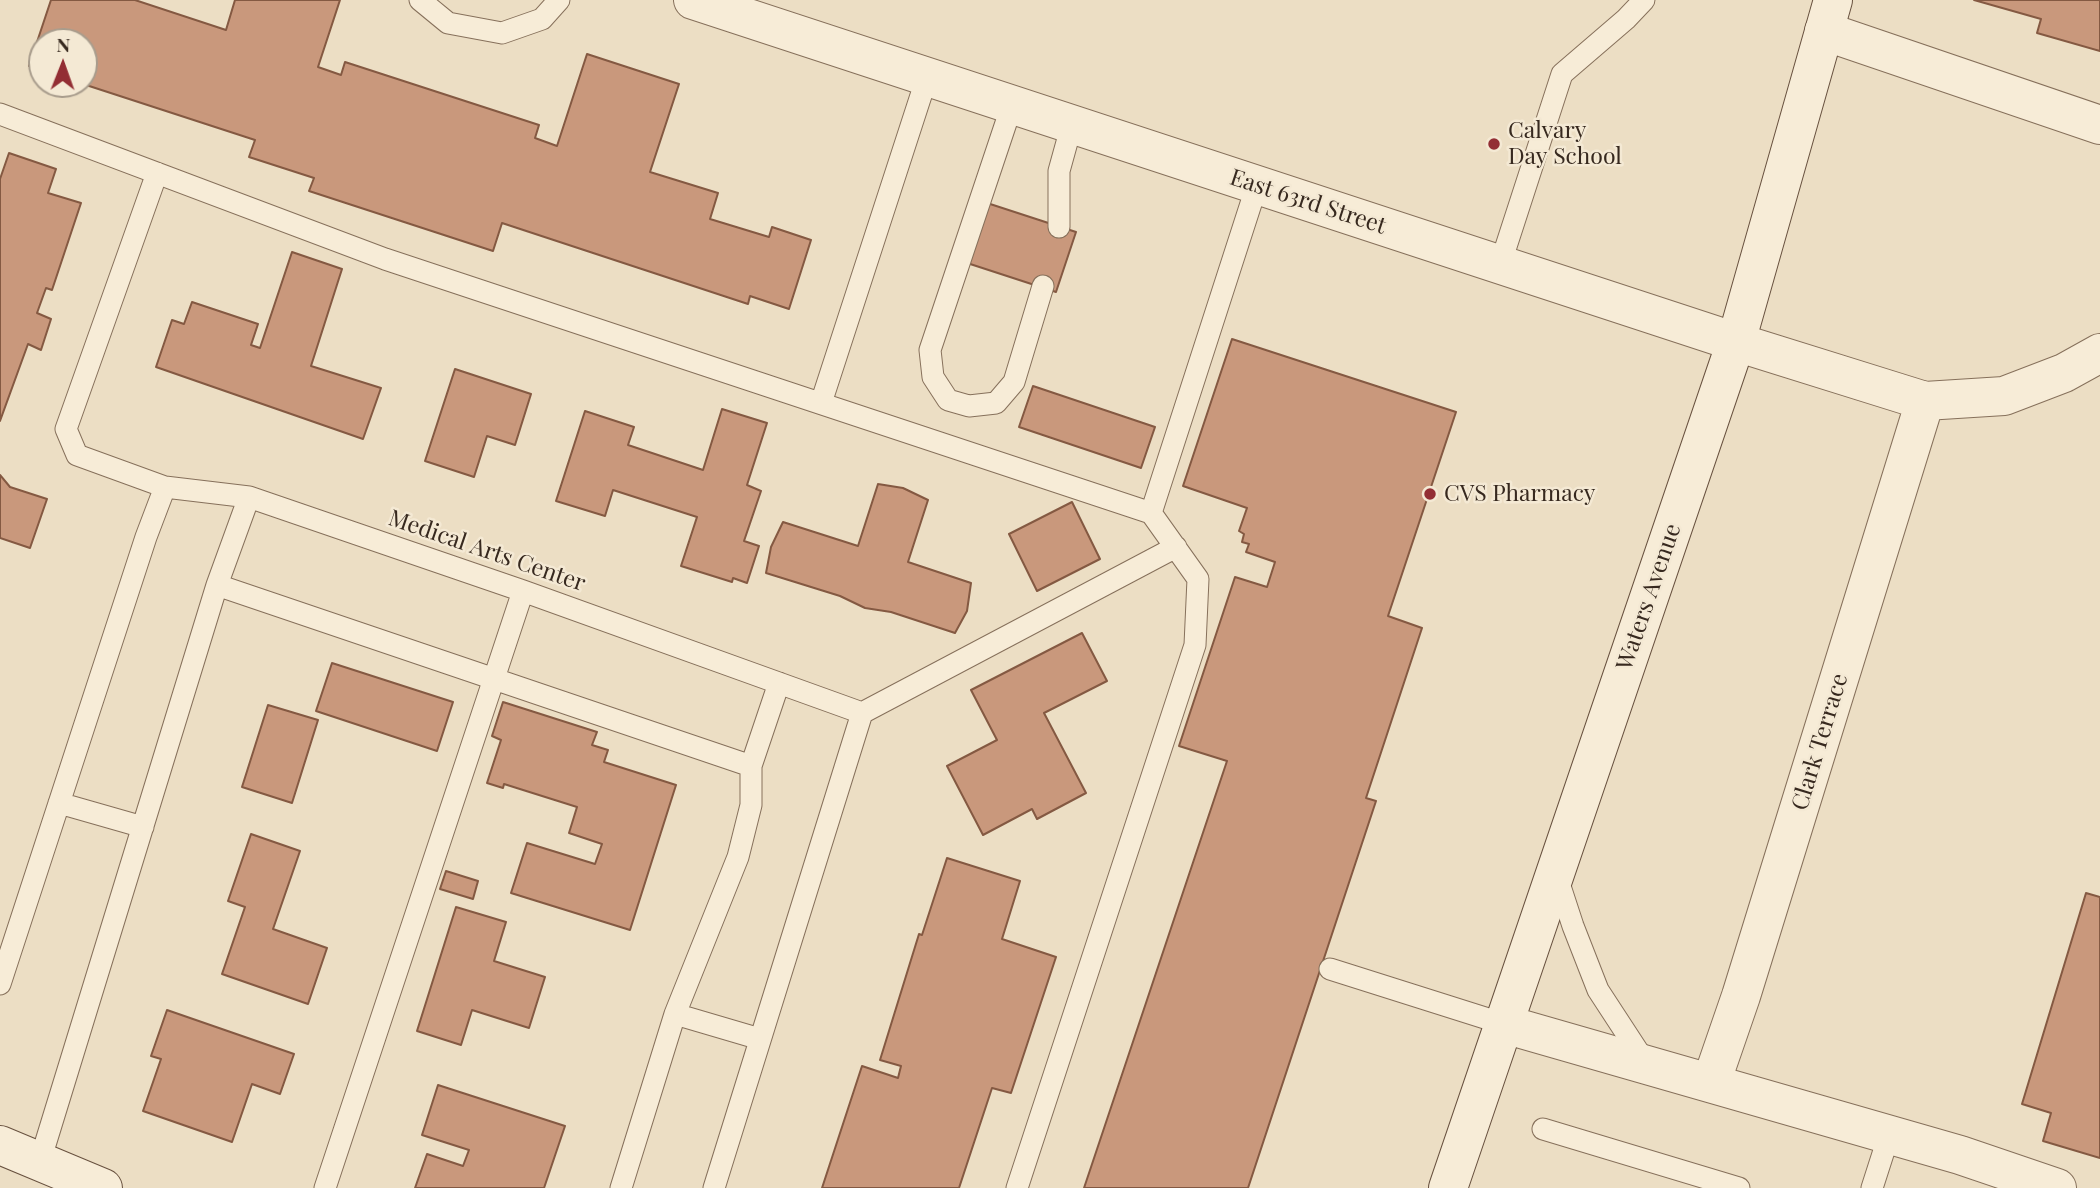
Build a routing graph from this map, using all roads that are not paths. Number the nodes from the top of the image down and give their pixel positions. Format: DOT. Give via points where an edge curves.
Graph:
graph roads {
  1 [pos="420,0"];
  2 [pos="559,0"];
  3 [pos="692,0"];
  4 [pos="1644,0"];
  5 [pos="1828,16"];
  6 [pos="927,77"];
  7 [pos="1012,105"];
  8 [pos="0,114"];
  9 [pos="1072,124"];
  10 [pos="2100,125"];
  11 [pos="157,173"];
  12 [pos="1257,185"];
  13 [pos="1059,227"];
  14 [pos="1500,265"];
  15 [pos="1042,286"];
  16 [pos="1736,342"];
  17 [pos="2100,353"];
  18 [pos="1925,401"];
  19 [pos="821,403"];
  20 [pos="165,488"];
  21 [pos="248,497"];
  22 [pos="1151,513"];
  23 [pos="1176,547"];
  24 [pos="217,585"];
  25 [pos="523,591"];
  26 [pos="494,679"];
  27 [pos="779,683"];
  28 [pos="862,713"];
  29 [pos="751,766"];
  30 [pos="59,803"];
  31 [pos="143,827"];
  32 [pos="1556,872"];
  33 [pos="1330,969"];
  34 [pos="0,984"];
  35 [pos="675,1014"];
  36 [pos="1504,1024"];
  37 [pos="760,1039"];
  38 [pos="1647,1065"];
  39 [pos="1711,1083"];
  40 [pos="1543,1129"];
  41 [pos="1889,1135"];
  42 [pos="0,1145"];
  43 [pos="40,1161"];
  44 [pos="103,1188"];
  45 [pos="325,1188"];
  46 [pos="621,1188"];
  47 [pos="714,1188"];
  48 [pos="1017,1188"];
  49 [pos="1448,1188"];
  50 [pos="1740,1188"];
  51 [pos="1872,1188"];
  52 [pos="2057,1188"];
  1 -- 2 [label="lane" via="449,23 502,33 542,19"];
  3 -- 6 [label="street, East 63rd Street"];
  4 -- 14 [label="lane" via="1562,74"];
  5 -- 10 [label="street"];
  5 -- 16 [label="street, Waters Avenue"];
  6 -- 7 [label="street, East 63rd Street"];
  6 -- 19 [label="lane"];
  7 -- 9 [label="street, East 63rd Street"];
  7 -- 15 [label="lane" via="930,351 933,377 948,400 969,406 996,402 1014,382"];
  8 -- 11 [label="lane"];
  9 -- 12 [label="street, East 63rd Street"];
  9 -- 13 [label="lane" via="1059,171"];
  11 -- 19 [label="lane" via="385,258"];
  11 -- 20 [label="lane, Medical Arts Center" via="66,429 77,455"];
  12 -- 14 [label="street, East 63rd Street"];
  12 -- 22 [label="lane"];
  14 -- 16 [label="street, East 63rd Street"];
  16 -- 18 [label="street, East 63rd Street"];
  16 -- 32 [label="street, Waters Avenue"];
  17 -- 18 [label="street" via="2064,373 2004,396"];
  18 -- 39 [label="street, Clark Terrace"];
  19 -- 22 [label="lane"];
  20 -- 21 [label="lane, Medical Arts Center"];
  20 -- 30 [label="lane"];
  21 -- 24 [label="lane"];
  21 -- 25 [label="lane, Medical Arts Center"];
  22 -- 23 [label="lane"];
  23 -- 28 [label="lane"];
  23 -- 48 [label="lane" via="1198,579 1195,645"];
  24 -- 26 [label="lane"];
  24 -- 31 [label="lane"];
  25 -- 26 [label="lane"];
  25 -- 27 [label="lane, Medical Arts Center"];
  26 -- 29 [label="lane"];
  26 -- 45 [label="lane"];
  27 -- 28 [label="lane, Medical Arts Center"];
  27 -- 29 [label="lane"];
  28 -- 37 [label="lane"];
  29 -- 35 [label="lane" via="751,804 738,857"];
  30 -- 31 [label="lane"];
  30 -- 34 [label="lane"];
  31 -- 43 [label="lane"];
  32 -- 36 [label="street, Waters Avenue"];
  32 -- 38 [label="lane" via="1598,990"];
  33 -- 36 [label="lane"];
  35 -- 37 [label="lane"];
  35 -- 46 [label="lane"];
  36 -- 38 [label="street"];
  36 -- 49 [label="street, Waters Avenue"];
  37 -- 47 [label="lane"];
  38 -- 39 [label="street"];
  39 -- 41 [label="street"];
  40 -- 50 [label="lane"];
  41 -- 51 [label="lane"];
  41 -- 52 [label="street"];
  42 -- 43 [label="street"];
  43 -- 44 [label="street"];
}
